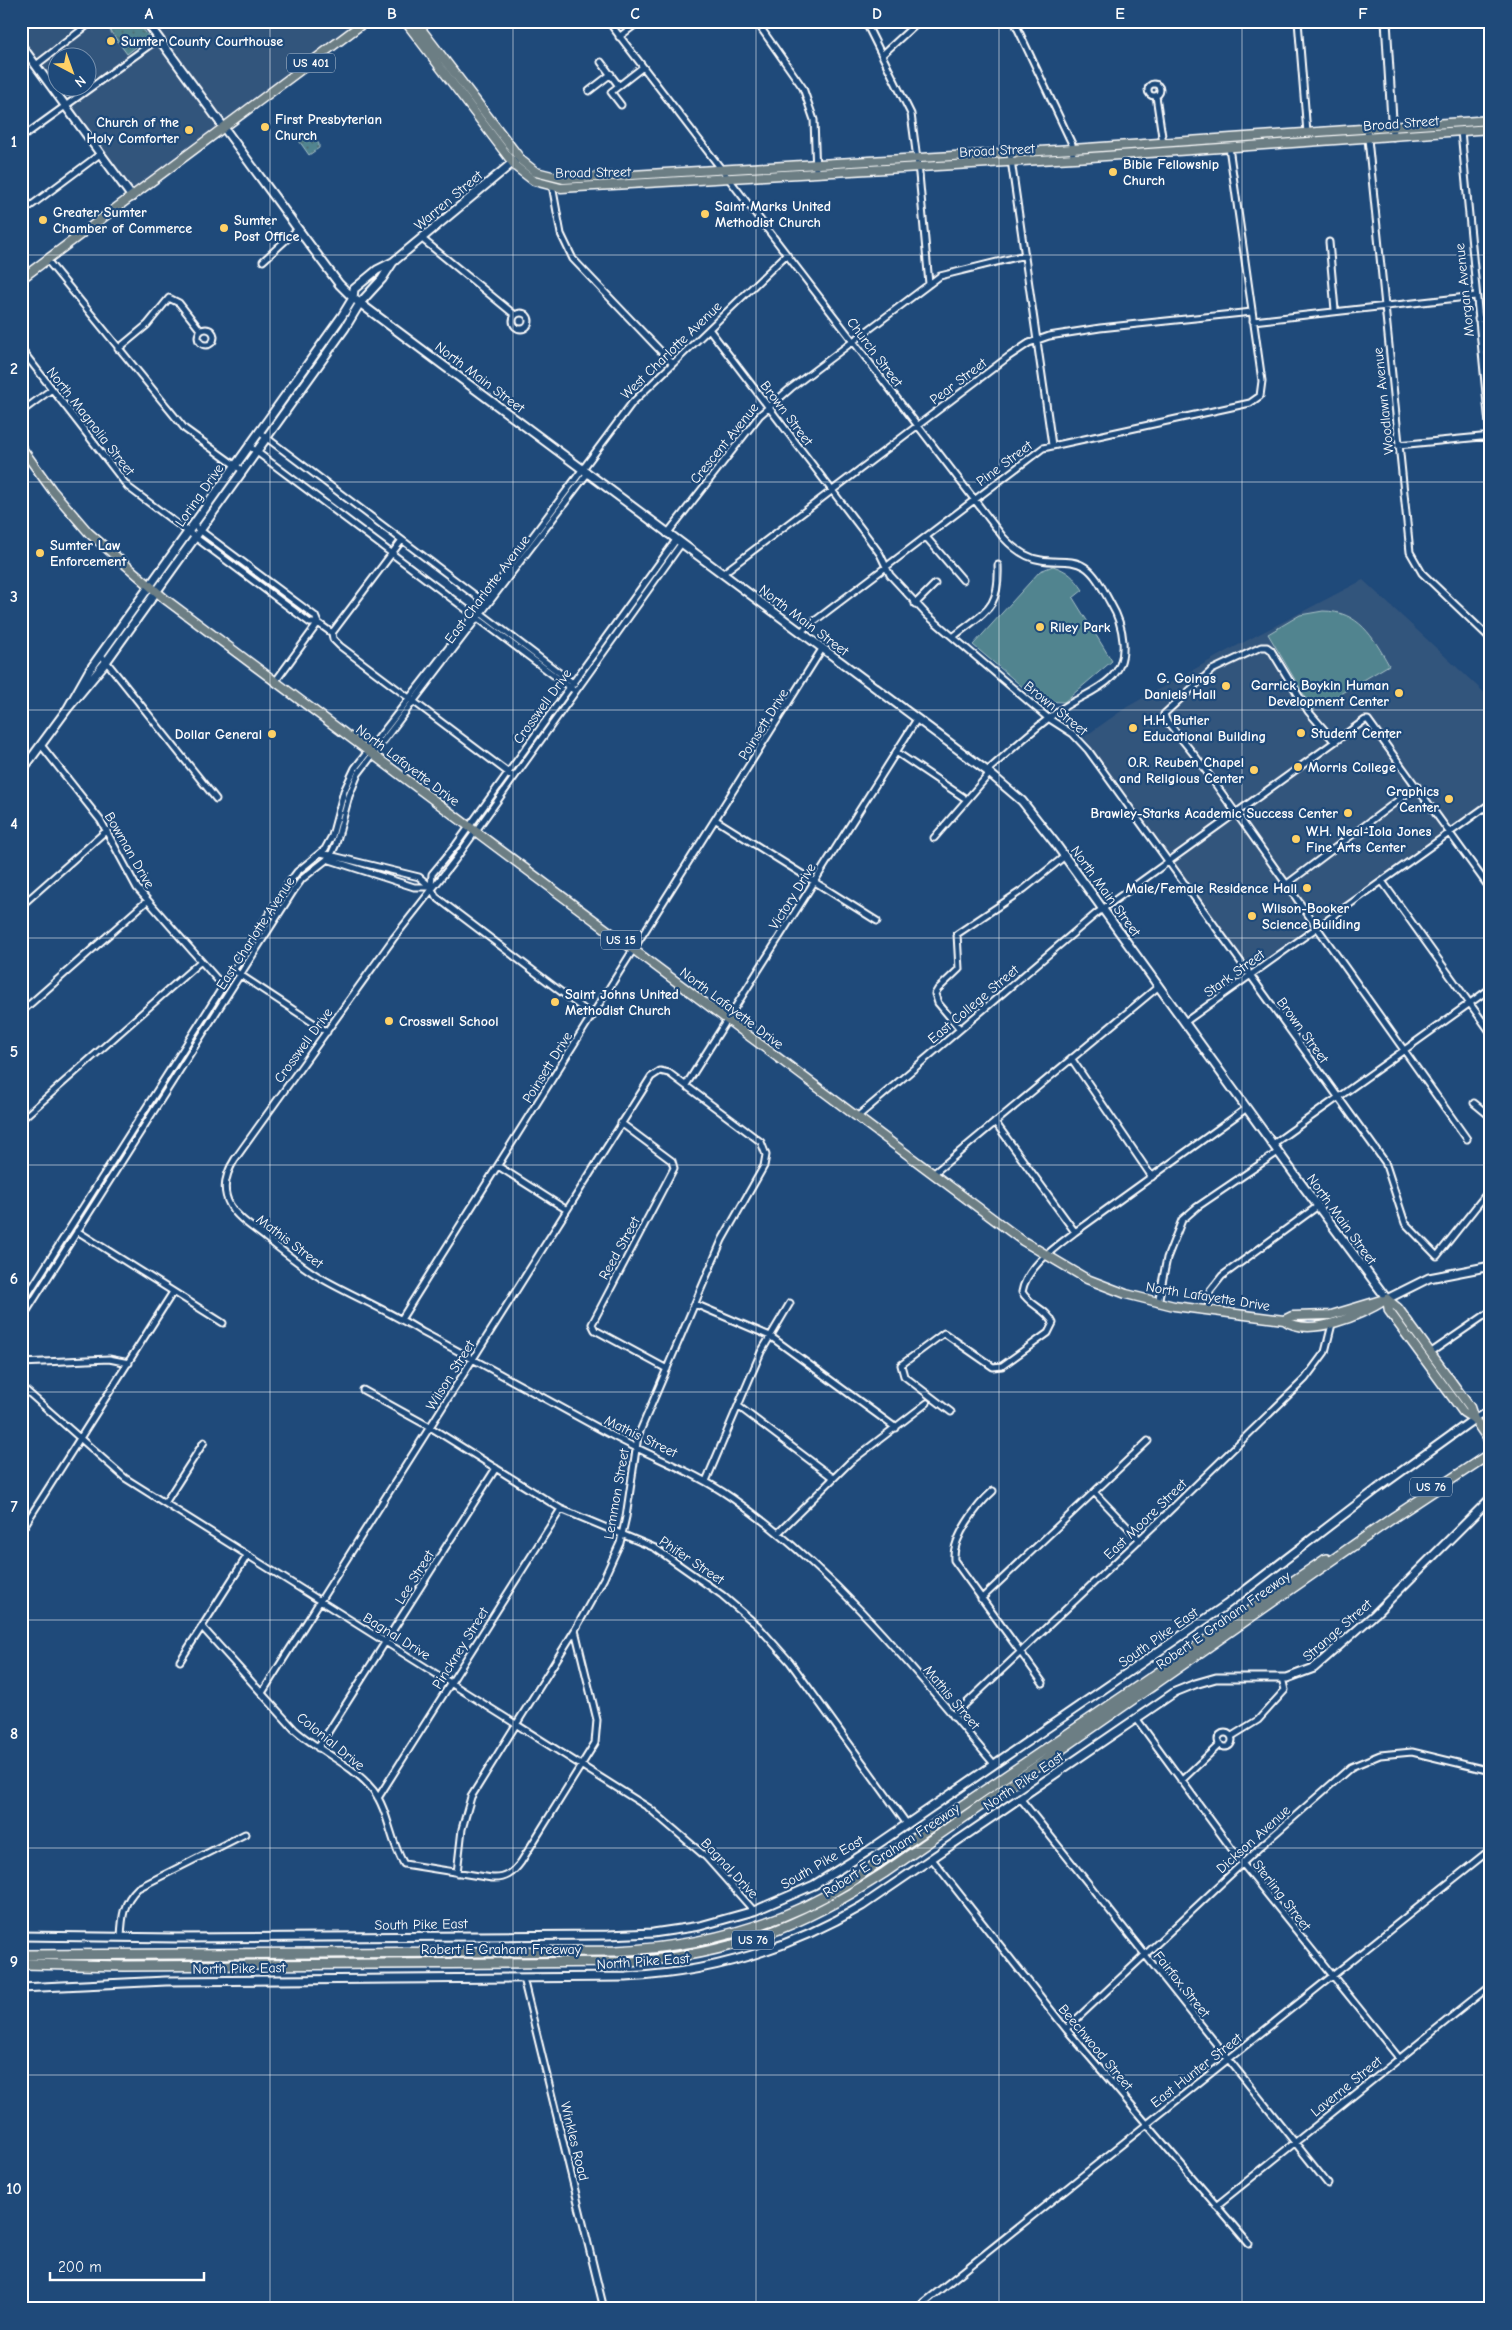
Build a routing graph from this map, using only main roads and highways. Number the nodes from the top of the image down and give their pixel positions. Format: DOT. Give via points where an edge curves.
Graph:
graph roads {
  1 [pos="366,21"];
  2 [pos="405,21"];
  3 [pos="415,21"];
  4 [pos="1491,120"];
  5 [pos="1491,129"];
  6 [pos="1073,153"];
  7 [pos="21,279"];
  8 [pos="21,447"];
  9 [pos="1387,1298"];
  10 [pos="1287,1323"];
  11 [pos="1474,1419"];
  12 [pos="1491,1445"];
  13 [pos="1491,1453"];
  14 [pos="1472,1462"];
  15 [pos="1364,1536"];
  16 [pos="21,1955"];
  17 [pos="21,1964"];
  1 -- 7 [label="main road, US 401"];
  2 -- 6 [label="main road, Broad Street" via="512,163 527,177 553,186 566,188 1011,162"];
  3 -- 6 [label="main road, Broad Street" via="519,157 536,172 551,177 564,179 1010,153"];
  4 -- 6 [label="main road, Broad Street" via="1163,143"];
  5 -- 6 [label="main road, Broad Street" via="1229,147"];
  8 -- 10 [label="main road, North Lafayette Drive / US 15" via="88,533 149,587 1046,1257 1102,1286 1158,1303"];
  9 -- 10 [label="main road" via="1331,1315 1292,1316"];
  9 -- 10 [label="main road, North Lafayette Drive" via="1367,1312 1332,1324"];
  9 -- 11 [label="main road" via="1398,1308 1470,1407"];
  9 -- 11 [label="main road" via="1389,1311 1463,1412"];
  11 -- 12 [label="main road"];
  12 -- 14 [label="highway, Robert E Graham Freeway / US 76"];
  13 -- 14 [label="highway, Robert E Graham Freeway / US 76"];
  14 -- 15 [label="highway, Robert E Graham Freeway / US 76"];
  15 -- 16 [label="highway, Robert E Graham Freeway / US 76" via="851,1881 801,1909 753,1928 689,1944 622,1951"];
  15 -- 17 [label="highway, Robert E Graham Freeway / US 76" via="864,1886 821,1912 747,1942 689,1956 630,1962"];
}
